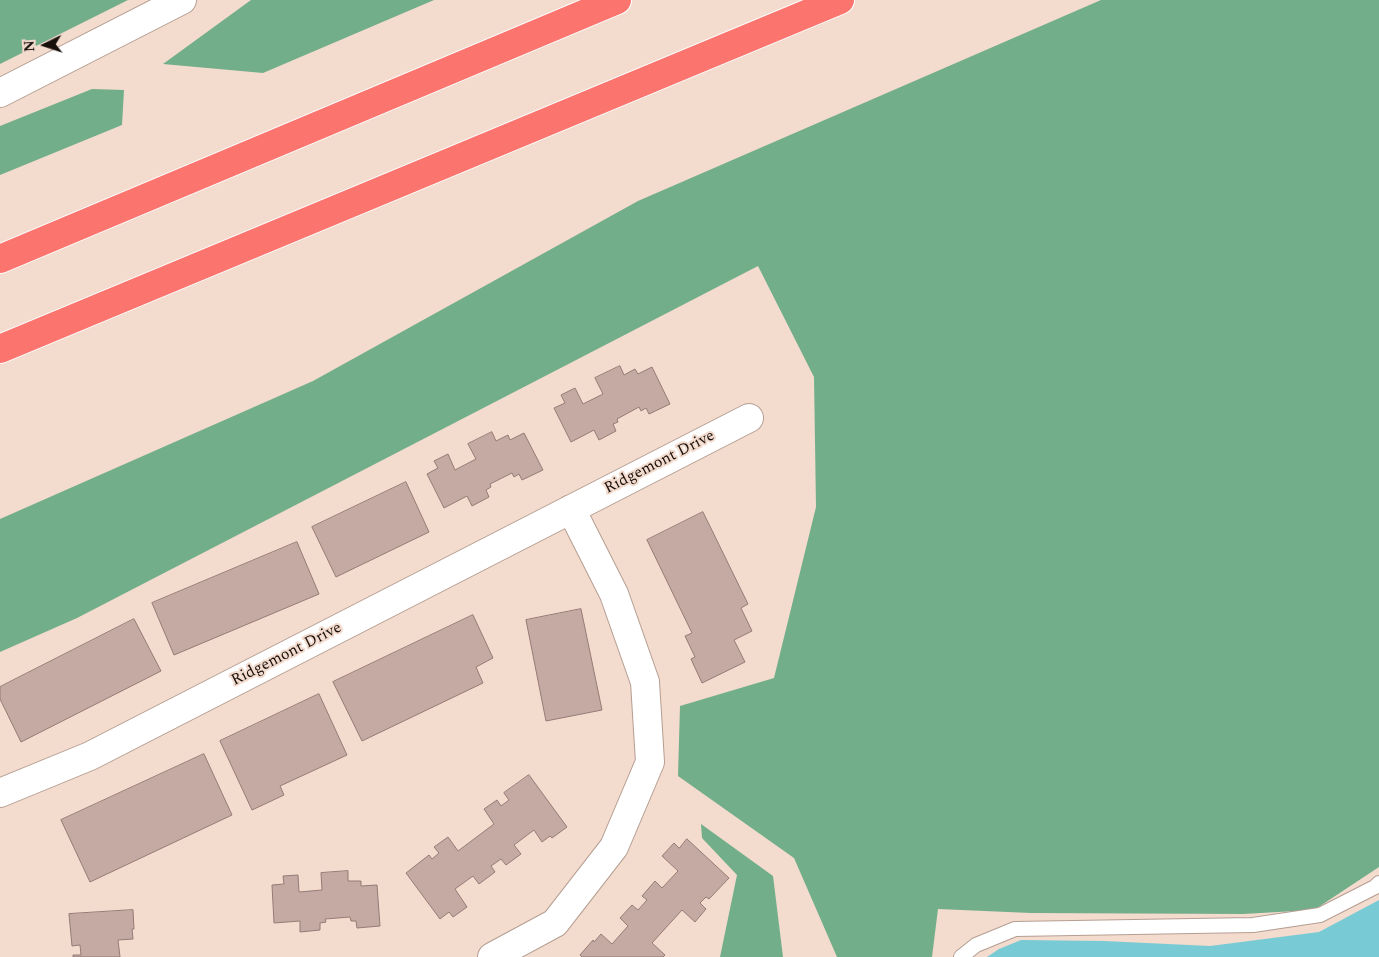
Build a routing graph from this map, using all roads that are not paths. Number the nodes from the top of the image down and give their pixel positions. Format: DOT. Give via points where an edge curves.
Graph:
graph roads {
  1 [pos="182,0"];
  2 [pos="618,0"];
  3 [pos="840,0"];
  4 [pos="0,93"];
  5 [pos="0,259"];
  6 [pos="0,349"];
  7 [pos="749,418"];
  8 [pos="571,509"];
  9 [pos="0,793"];
  10 [pos="1379,883"];
  11 [pos="492,957"];
  12 [pos="961,957"];
  1 -- 4 [label="street"];
  2 -- 5 [label="highway"];
  3 -- 6 [label="highway"];
  7 -- 8 [label="street, Ridgemont Drive"];
  8 -- 9 [label="street, Ridgemont Drive" via="90,756"];
  8 -- 11 [label="street" via="614,594 645,682 650,762 614,847 555,923"];
  10 -- 12 [label="lane" via="1320,915 1253,925 1015,929 976,945"];
}
